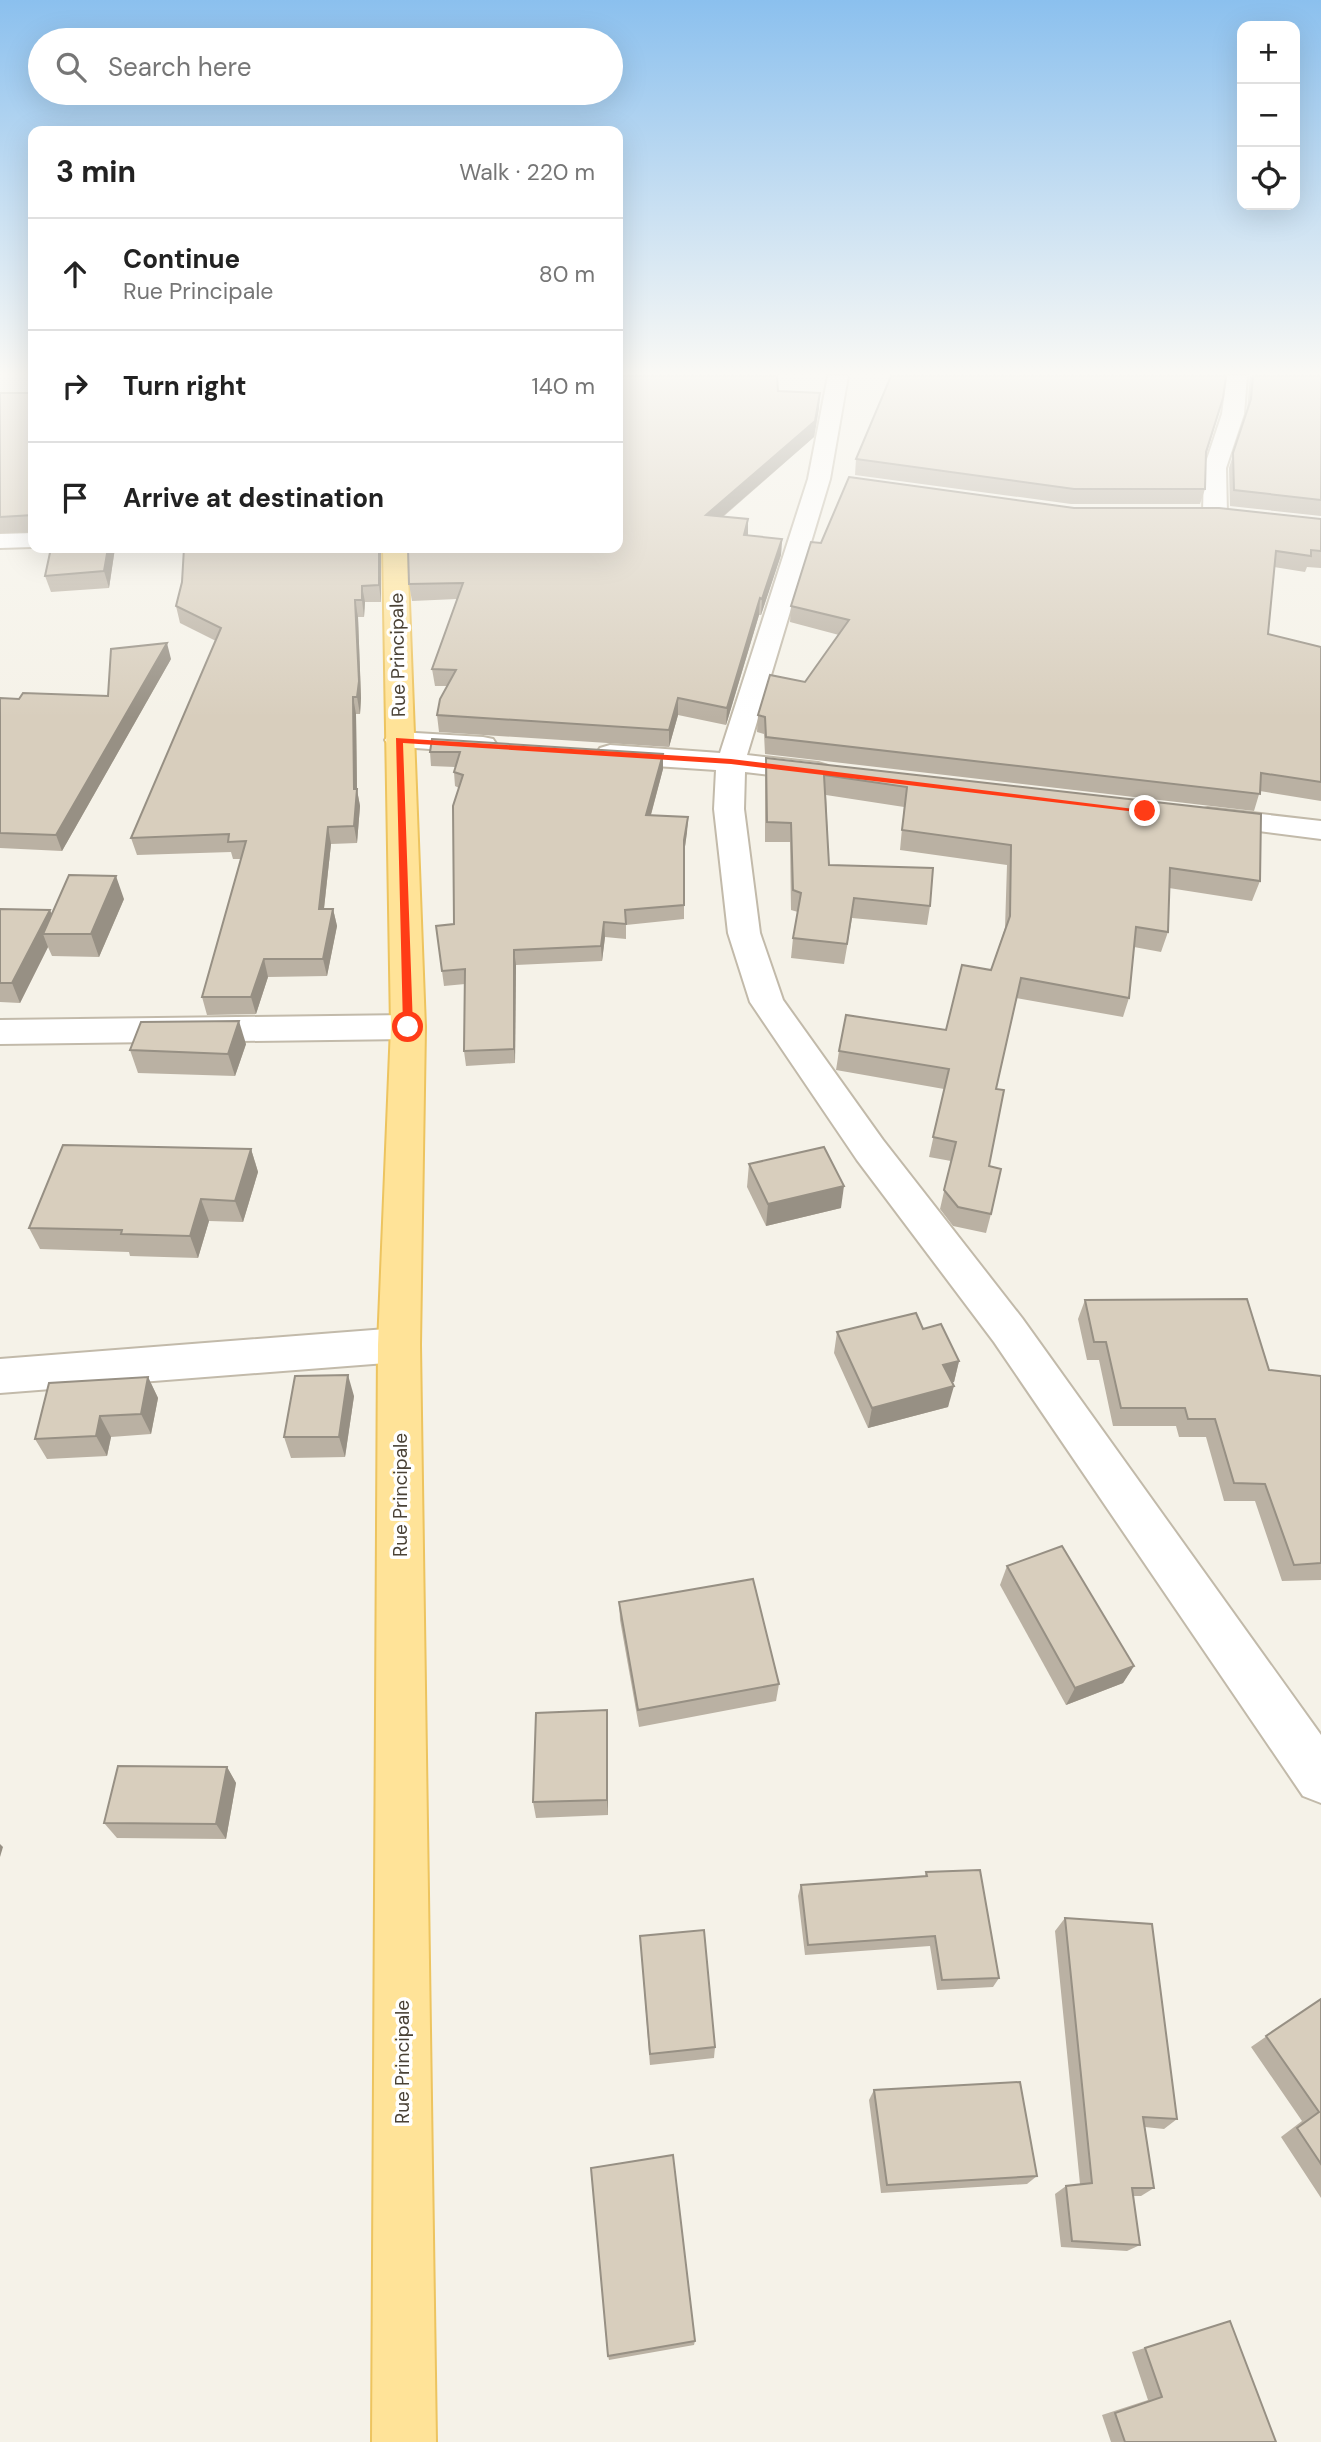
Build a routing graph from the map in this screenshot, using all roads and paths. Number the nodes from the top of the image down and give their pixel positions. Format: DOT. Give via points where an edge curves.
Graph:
graph roads {
  1 [pos="816,490"];
  2 [pos="1215,490"];
  3 [pos="1189,514"];
  4 [pos="1215,514"];
  5 [pos="1241,517"];
  6 [pos="28,540"];
  7 [pos="0,541"];
  8 [pos="395,553"];
  9 [pos="399,740"];
  10 [pos="510,747"];
  11 [pos="579,752"];
  12 [pos="731,762"];
  13 [pos="841,775"];
  14 [pos="1186,815"];
  15 [pos="1321,830"];
  16 [pos="408,1027"];
  17 [pos="0,1032"];
  18 [pos="399,1345"];
  19 [pos="0,1376"];
  20 [pos="1321,1778"];
  21 [pos="404,2442"];
  1 -- 12 [label="street"];
  2 -- 4 [label="street"];
  3 -- 4 [label="street"];
  4 -- 5 [label="street"];
  6 -- 7 [label="street"];
  8 -- 9 [label="main road, Rue Principale"];
  9 -- 10 [label="street"];
  9 -- 16 [label="main road, Rue Principale"];
  11 -- 12 [label="street"];
  12 -- 13 [label="street"];
  12 -- 20 [label="street" via="729,809 744,933 767,1002 870,1150 1007,1330"];
  14 -- 15 [label="street"];
  16 -- 17 [label="street"];
  16 -- 18 [label="main road, Rue Principale"];
  18 -- 19 [label="street"];
  18 -- 21 [label="main road, Rue Principale"];
}
